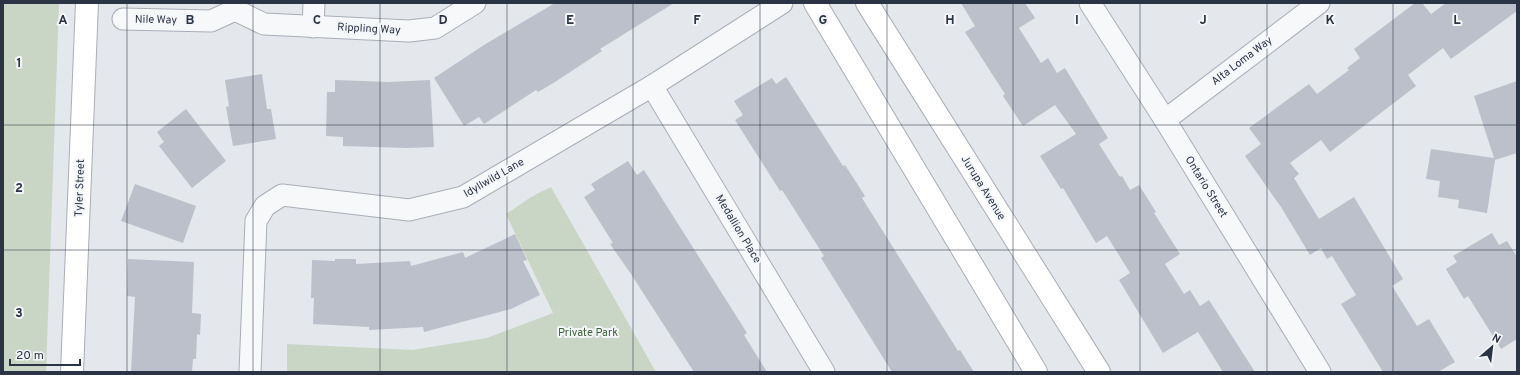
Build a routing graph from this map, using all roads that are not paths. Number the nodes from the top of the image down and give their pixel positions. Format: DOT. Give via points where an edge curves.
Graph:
graph roads {
  1 [pos="86,3"];
  2 [pos="314,3"];
  3 [pos="475,3"];
  4 [pos="782,3"];
  5 [pos="815,3"];
  6 [pos="867,3"];
  7 [pos="1090,3"];
  8 [pos="1319,3"];
  9 [pos="235,6"];
  10 [pos="123,19"];
  11 [pos="313,27"];
  12 [pos="652,86"];
  13 [pos="1165,120"];
  14 [pos="72,372"];
  15 [pos="250,372"];
  16 [pos="824,372"];
  17 [pos="1036,372"];
  18 [pos="1099,372"];
  19 [pos="1320,372"];
  1 -- 14 [label="main road, Tyler Street"];
  2 -- 11 [label="street"];
  3 -- 11 [label="street, Rippling Way" via="436,28 409,31"];
  4 -- 12 [label="street, Idyllwild Lane"];
  5 -- 17 [label="main road"];
  6 -- 18 [label="main road, Jurupa Avenue"];
  7 -- 13 [label="street, Ontario Street"];
  8 -- 13 [label="street, Alta Loma Way"];
  9 -- 10 [label="street, Nile Way" via="211,21"];
  9 -- 11 [label="street, Rippling Way" via="264,24"];
  12 -- 15 [label="street, Idyllwild Lane" via="463,197 409,210 282,195 265,206 256,221"];
  12 -- 16 [label="street, Medallion Place"];
  13 -- 19 [label="street, Ontario Street"];
}
